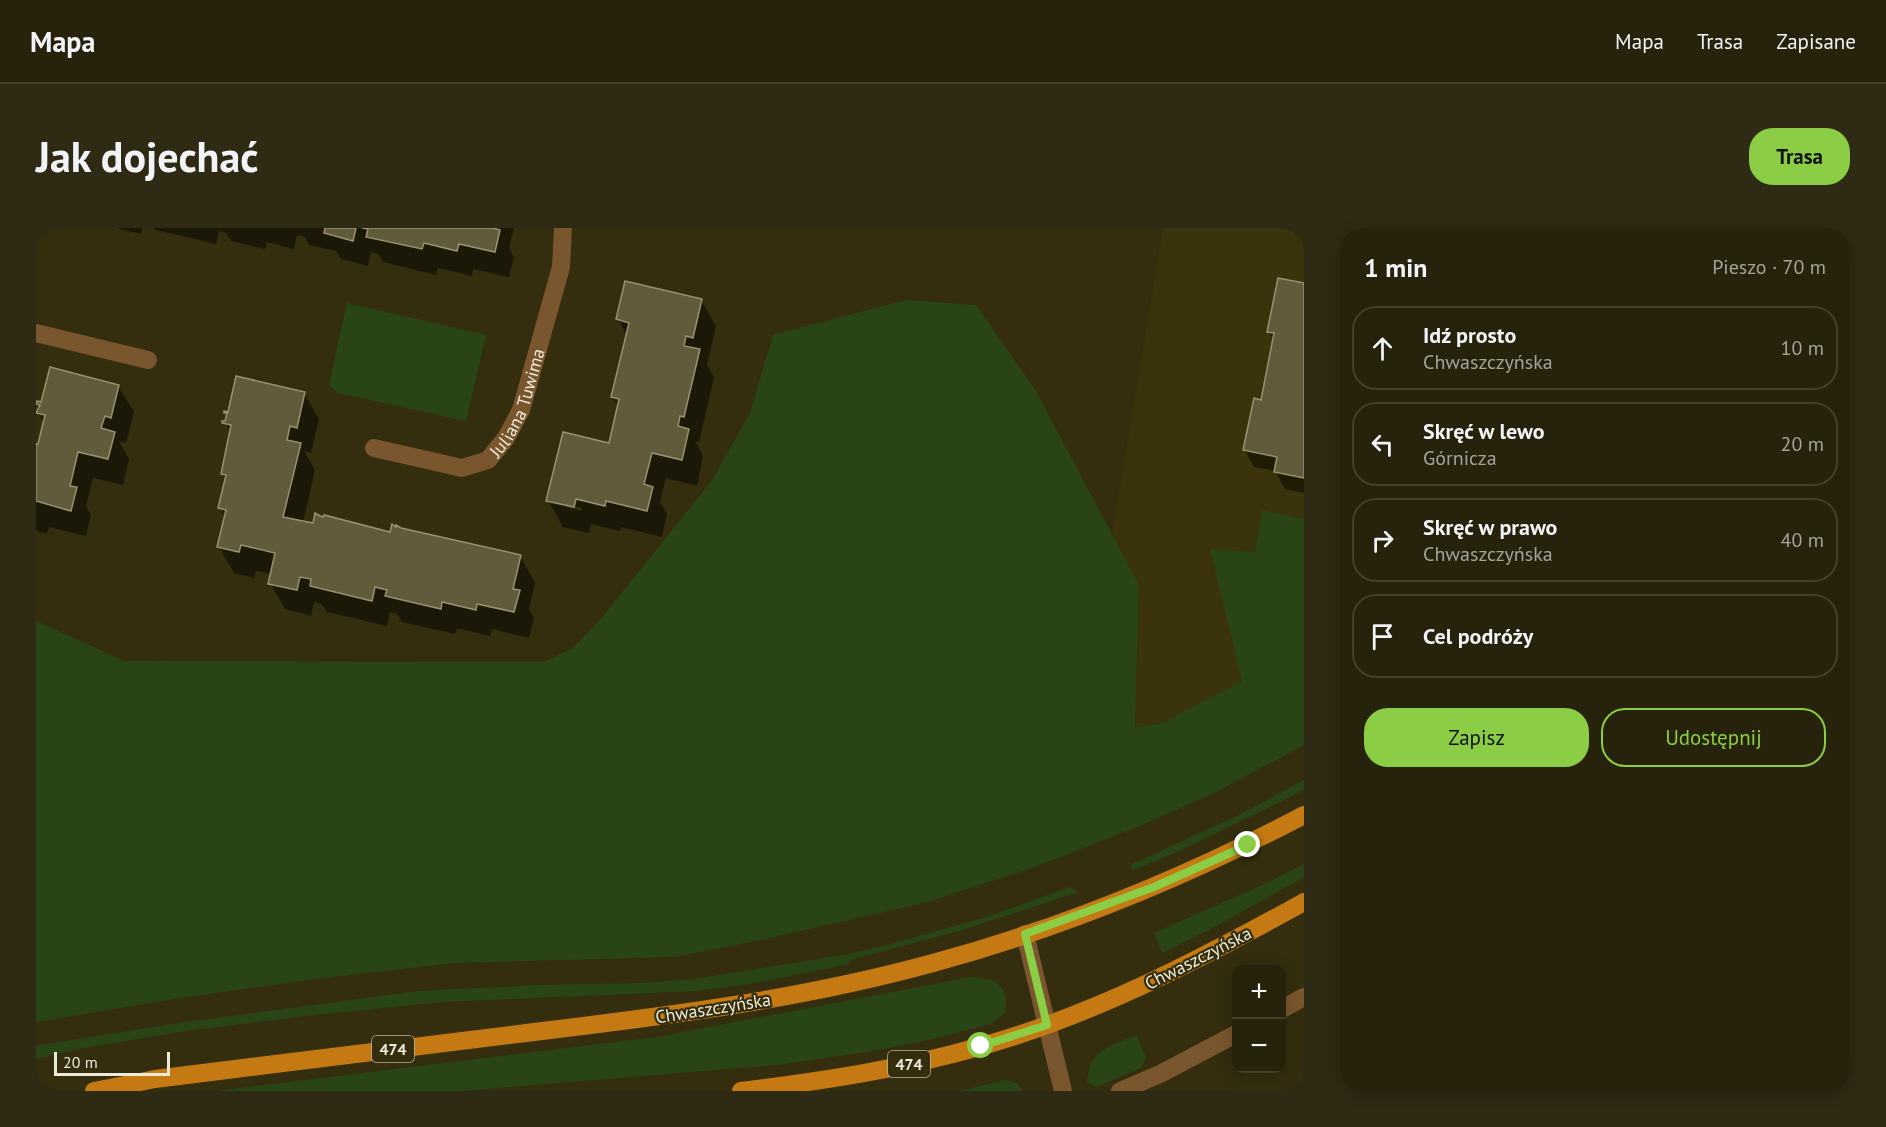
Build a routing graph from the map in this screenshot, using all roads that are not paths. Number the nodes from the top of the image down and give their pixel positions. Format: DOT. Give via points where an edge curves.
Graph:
graph roads {
  1 [pos="563,228"];
  2 [pos="36,333"];
  3 [pos="148,360"];
  4 [pos="374,448"];
  5 [pos="1304,815"];
  6 [pos="1304,902"];
  7 [pos="1025,934"];
  8 [pos="1304,997"];
  9 [pos="1286,1007"];
  10 [pos="1047,1025"];
  11 [pos="1232,1036"];
  12 [pos="94,1091"];
  13 [pos="741,1091"];
  14 [pos="1063,1091"];
  15 [pos="1120,1091"];
  1 -- 4 [label="street, Juliana Tuwima" via="561,267 521,410 489,459 462,468"];
  2 -- 3 [label="street"];
  5 -- 7 [label="main road, Chwaszczyńska / 474" via="1154,887"];
  6 -- 10 [label="main road, Chwaszczyńska / 474" via="1211,954"];
  7 -- 10 [label="street"];
  7 -- 12 [label="main road, Chwaszczyńska / 474" via="933,963 841,985 693,1013 155,1079"];
  8 -- 9 [label="street"];
  10 -- 13 [label="main road, Chwaszczyńska / 474" via="981,1046 873,1072"];
  10 -- 14 [label="street"];
  11 -- 15 [label="street"];
}
